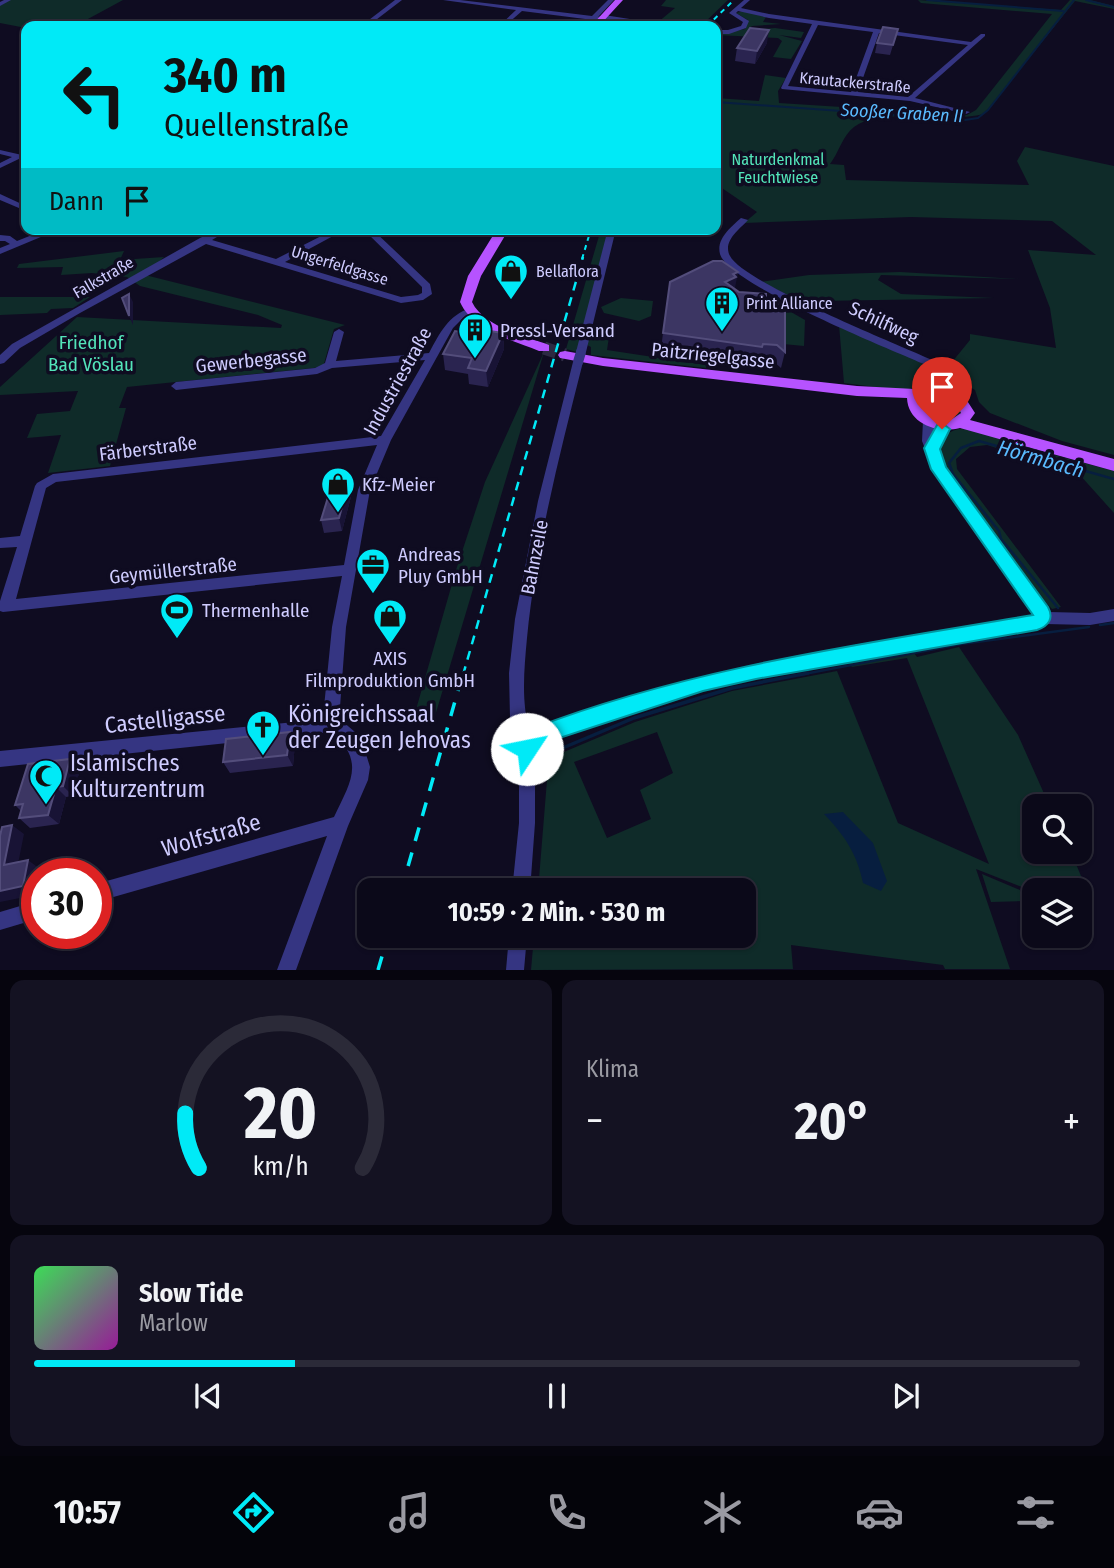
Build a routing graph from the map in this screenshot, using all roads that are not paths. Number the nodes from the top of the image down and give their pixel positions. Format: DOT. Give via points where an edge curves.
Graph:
graph roads {
  1 [pos="9,0"];
  2 [pos="399,0"];
  3 [pos="446,0"];
  4 [pos="611,0"];
  5 [pos="619,0"];
  6 [pos="747,0"];
  7 [pos="0,4"];
  8 [pos="544,6"];
  9 [pos="520,10"];
  10 [pos="735,11"];
  11 [pos="538,12"];
  12 [pos="598,20"];
  13 [pos="372,21"];
  14 [pos="508,21"];
  15 [pos="816,22"];
  16 [pos="877,30"];
  17 [pos="721,32"];
  18 [pos="983,35"];
  19 [pos="972,44"];
  20 [pos="855,94"];
  21 [pos="910,99"];
  22 [pos="966,112"];
  23 [pos="0,152"];
  24 [pos="0,166"];
  25 [pos="0,197"];
  26 [pos="21,207"];
  27 [pos="744,220"];
  28 [pos="40,235"];
  29 [pos="213,235"];
  30 [pos="330,235"];
  31 [pos="373,235"];
  32 [pos="500,235"];
  33 [pos="610,235"];
  34 [pos="0,238"];
  35 [pos="203,240"];
  36 [pos="16,244"];
  37 [pos="0,251"];
  38 [pos="278,262"];
  39 [pos="471,311"];
  40 [pos="339,332"];
  41 [pos="0,346"];
  42 [pos="16,346"];
  43 [pos="544,348"];
  44 [pos="431,356"];
  45 [pos="575,356"];
  46 [pos="0,361"];
  47 [pos="330,365"];
  48 [pos="176,386"];
  49 [pos="939,390"];
  50 [pos="858,391"];
  51 [pos="917,394"];
  52 [pos="915,410"];
  53 [pos="958,420"];
  54 [pos="929,421"];
  55 [pos="386,440"];
  56 [pos="932,448"];
  57 [pos="1114,465"];
  58 [pos="25,541"];
  59 [pos="0,543"];
  60 [pos="350,570"];
  61 [pos="4,606"];
  62 [pos="1114,615"];
  63 [pos="1042,618"];
  64 [pos="335,724"];
  65 [pos="527,749"];
  66 [pos="0,759"];
  67 [pos="340,824"];
  68 [pos="523,878"];
  69 [pos="112,888"];
  70 [pos="21,915"];
  71 [pos="0,921"];
  72 [pos="517,948"];
  73 [pos="286,970"];
  74 [pos="515,970"];
  1 -- 7 [label="street"];
  2 -- 13 [label="street"];
  3 -- 9 [label="street"];
  4 -- 12 [label="street"];
  5 -- 12 [label="main road"];
  6 -- 10 [label="street"];
  8 -- 11 [label="street"];
  9 -- 11 [label="street"];
  9 -- 14 [label="street"];
  10 -- 15 [label="street"];
  10 -- 17 [label="street" via="746,21 744,27"];
  11 -- 12 [label="street"];
  15 -- 16 [label="street"];
  15 -- 20 [label="street, Krautackerstraße" via="784,88"];
  16 -- 19 [label="street"];
  16 -- 20 [label="street"];
  18 -- 19 [label="street"];
  19 -- 21 [label="street"];
  20 -- 21 [label="street, Krautackerstraße"];
  21 -- 22 [label="street, Krautackerstraße"];
  23 -- 24 [label="street" via="19,157"];
  25 -- 26 [label="street"];
  27 -- 49 [label="street, Schilfweg" via="730,232 724,248 728,262 738,271 769,290 928,362 942,378"];
  28 -- 36 [label="street"];
  29 -- 35 [label="street, Falkstraße"];
  30 -- 38 [label="street"];
  31 -- 38 [label="street, Ungerfeldgasse" via="428,286 420,298 401,300"];
  32 -- 39 [label="main road" via="468,289 466,302"];
  33 -- 45 [label="street, Bahnzeile"];
  34 -- 36 [label="street"];
  35 -- 38 [label="street, Ungerfeldgasse"];
  35 -- 42 [label="street, Falkstraße"];
  36 -- 37 [label="street"];
  39 -- 43 [label="main road" via="496,328"];
  39 -- 44 [label="street, Industriestraße" via="449,327"];
  40 -- 47 [label="street, Gewerbegasse"];
  41 -- 42 [label="street"];
  42 -- 46 [label="street, Falkstraße"];
  44 -- 47 [label="street, Gewerbegasse"];
  44 -- 55 [label="street, Industriestraße"];
  45 -- 50 [label="main road, Paitzriegelgasse"];
  45 -- 65 [label="street, Bahnzeile" via="521,631 517,715"];
  47 -- 48 [label="street, Gewerbegasse" via="317,371"];
  49 -- 51 [label="main road, Paitzriegelgasse"];
  49 -- 53 [label="main road" via="963,401"];
  50 -- 51 [label="main road, Paitzriegelgasse"];
  50 -- 52 [label="main road, Paitzriegelgasse"];
  51 -- 52 [label="main road" via="912,401"];
  52 -- 54 [label="main road"];
  53 -- 54 [label="main road"];
  53 -- 56 [label="street"];
  53 -- 57 [label="main road"];
  54 -- 56 [label="street"];
  55 -- 58 [label="street, Färberstraße" via="53,478 41,486"];
  55 -- 60 [label="street, Industriestraße" via="363,490"];
  56 -- 63 [label="street" via="939,469"];
  58 -- 59 [label="street"];
  58 -- 61 [label="street, Färberstraße"];
  60 -- 61 [label="street, Geymüllerstraße"];
  60 -- 64 [label="street" via="336,652"];
  62 -- 63 [label="street"];
  63 -- 65 [label="street" via="703,683 538,736"];
  64 -- 66 [label="street, Castelligasse"];
  64 -- 67 [label="street" via="349,737 362,767"];
  65 -- 68 [label="street, Bahnzeile"];
  67 -- 69 [label="street, Wolfstraße"];
  67 -- 73 [label="street"];
  70 -- 71 [label="street"];
  72 -- 74 [label="street"];
}
